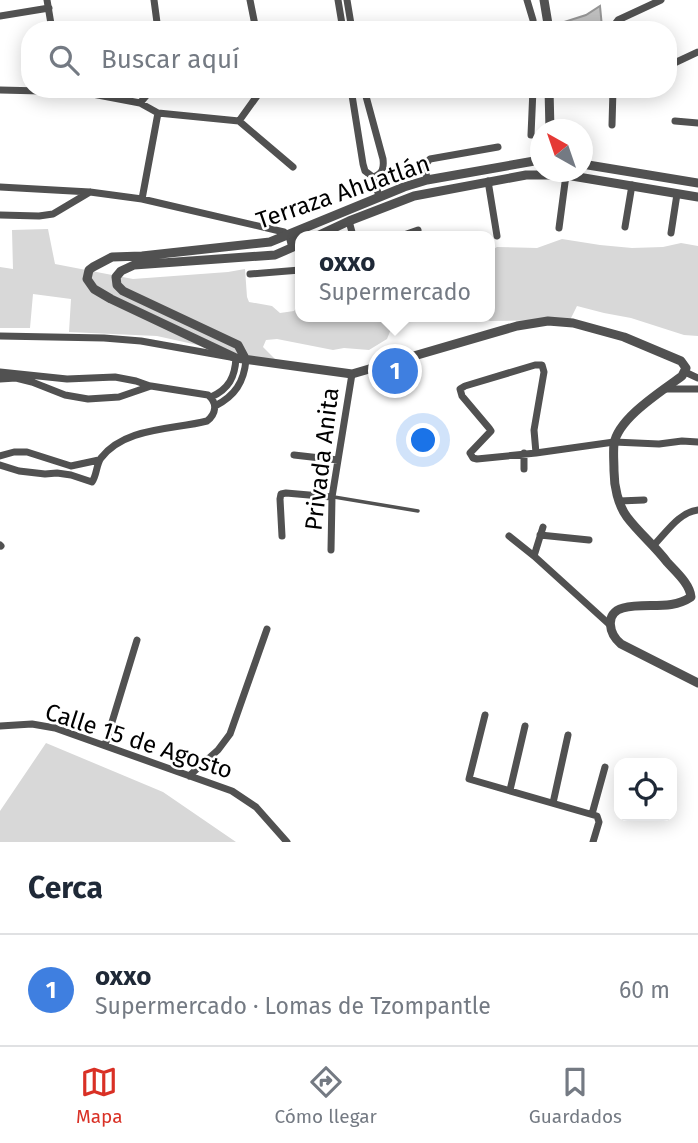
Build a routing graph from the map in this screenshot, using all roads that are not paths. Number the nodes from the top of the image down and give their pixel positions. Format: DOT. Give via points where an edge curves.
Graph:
graph roads {
  1 [pos="37,0"];
  2 [pos="154,0"];
  3 [pos="250,0"];
  4 [pos="338,0"];
  5 [pos="347,0"];
  6 [pos="527,0"];
  7 [pos="544,0"];
  8 [pos="661,0"];
  9 [pos="48,4"];
  10 [pos="33,10"];
  11 [pos="0,16"];
  12 [pos="158,21"];
  13 [pos="254,21"];
  14 [pos="341,21"];
  15 [pos="350,21"];
  16 [pos="533,21"];
  17 [pos="548,21"];
  18 [pos="617,21"];
  19 [pos="698,52"];
  20 [pos="677,62"];
  21 [pos="0,90"];
  22 [pos="21,91"];
  23 [pos="114,98"];
  24 [pos="144,98"];
  25 [pos="256,98"];
  26 [pos="352,98"];
  27 [pos="366,98"];
  28 [pos="533,98"];
  29 [pos="549,98"];
  30 [pos="613,98"];
  31 [pos="140,103"];
  32 [pos="158,113"];
  33 [pos="532,119"];
  34 [pos="550,119"];
  35 [pos="239,121"];
  36 [pos="675,121"];
  37 [pos="698,123"];
  38 [pos="612,125"];
  39 [pos="498,147"];
  40 [pos="527,161"];
  41 [pos="530,161"];
  42 [pos="593,166"];
  43 [pos="293,167"];
  44 [pos="526,175"];
  45 [pos="530,175"];
  46 [pos="376,176"];
  47 [pos="593,179"];
  48 [pos="427,180"];
  49 [pos="488,181"];
  50 [pos="565,182"];
  51 [pos="698,183"];
  52 [pos="632,185"];
  53 [pos="0,187"];
  54 [pos="90,192"];
  55 [pos="677,194"];
  56 [pos="381,195"];
  57 [pos="698,197"];
  58 [pos="142,199"];
  59 [pos="0,215"];
  60 [pos="349,221"];
  61 [pos="625,227"];
  62 [pos="559,228"];
  63 [pos="418,230"];
  64 [pos="299,231"];
  65 [pos="328,231"];
  66 [pos="352,231"];
  67 [pos="415,231"];
  68 [pos="295,233"];
  69 [pos="671,233"];
  70 [pos="292,234"];
  71 [pos="497,236"];
  72 [pos="295,241"];
  73 [pos="295,249"];
  74 [pos="295,270"];
  75 [pos="250,274"];
  76 [pos="0,336"];
  77 [pos="241,359"];
  78 [pos="698,367"];
  79 [pos="0,372"];
  80 [pos="352,374"];
  81 [pos="691,374"];
  82 [pos="0,379"];
  83 [pos="151,386"];
  84 [pos="666,389"];
  85 [pos="698,389"];
  86 [pos="213,402"];
  87 [pos="614,442"];
  88 [pos="698,442"];
  89 [pos="524,453"];
  90 [pos="536,453"];
  91 [pos="294,455"];
  92 [pos="0,456"];
  93 [pos="99,460"];
  94 [pos="338,460"];
  95 [pos="0,465"];
  96 [pos="524,469"];
  97 [pos="71,470"];
  98 [pos="332,497"];
  99 [pos="644,500"];
  100 [pos="619,501"];
  101 [pos="698,510"];
  102 [pos="418,511"];
  103 [pos="282,536"];
  104 [pos="509,536"];
  105 [pos="589,540"];
  106 [pos="653,546"];
  107 [pos="331,550"];
  108 [pos="534,556"];
  109 [pos="694,598"];
  110 [pos="610,625"];
  111 [pos="267,629"];
  112 [pos="137,640"];
  113 [pos="698,683"];
  114 [pos="485,715"];
  115 [pos="0,726"];
  116 [pos="525,726"];
  117 [pos="568,735"];
  118 [pos="105,745"];
  119 [pos="606,767"];
  120 [pos="189,776"];
  121 [pos="510,790"];
  122 [pos="553,803"];
  123 [pos="592,814"];
  124 [pos="287,842"];
  125 [pos="593,842"];
  1 -- 10 [label="street"];
  2 -- 12 [label="street"];
  3 -- 13 [label="street"];
  4 -- 14 [label="street"];
  5 -- 15 [label="street"];
  6 -- 16 [label="street"];
  7 -- 17 [label="street"];
  8 -- 18 [label="street"];
  9 -- 10 [label="street"];
  10 -- 11 [label="street"];
  19 -- 20 [label="street"];
  21 -- 22 [label="street"];
  23 -- 31 [label="street"];
  24 -- 31 [label="street"];
  25 -- 35 [label="street"];
  26 -- 46 [label="street" via="365,172"];
  27 -- 46 [label="street" via="384,167"];
  28 -- 33 [label="street"];
  29 -- 34 [label="street"];
  30 -- 38 [label="street"];
  31 -- 32 [label="street"];
  32 -- 35 [label="street"];
  32 -- 58 [label="street"];
  35 -- 43 [label="street"];
  36 -- 37 [label="street"];
  39 -- 48 [label="street" via="430,159 425,165"];
  40 -- 41 [label="street, Terraza Ahuatlán"];
  40 -- 44 [label="street"];
  40 -- 48 [label="street, Terraza Ahuatlán"];
  42 -- 51 [label="street"];
  44 -- 45 [label="street, Terraza Ahuatlán"];
  44 -- 49 [label="street, Terraza Ahuatlán"];
  46 -- 56 [label="street"];
  47 -- 52 [label="street, Terraza Ahuatlán"];
  48 -- 56 [label="street, Terraza Ahuatlán"];
  49 -- 60 [label="street, Terraza Ahuatlán" via="414,196"];
  49 -- 71 [label="street"];
  50 -- 62 [label="street"];
  52 -- 55 [label="street, Terraza Ahuatlán"];
  52 -- 61 [label="street"];
  53 -- 54 [label="street"];
  54 -- 58 [label="street"];
  54 -- 59 [label="street" via="53,214"];
  55 -- 57 [label="street, Terraza Ahuatlán"];
  55 -- 69 [label="street"];
  56 -- 64 [label="street, Terraza Ahuatlán"];
  58 -- 70 [label="street"];
  60 -- 65 [label="street, Terraza Ahuatlán"];
  60 -- 66 [label="street"];
  63 -- 67 [label="street"];
  68 -- 70 [label="street, Terraza Ahuatlán"];
  70 -- 72 [label="street"];
  70 -- 77 [label="street, Terraza Ahuatlán" via="270,242 112,257 89,270 87,279 94,289 110,299"];
  73 -- 77 [label="street, Terraza Ahuatlán" via="275,255 134,265 116,277 124,291 238,345"];
  74 -- 75 [label="street"];
  76 -- 77 [label="street" via="141,341"];
  77 -- 80 [label="street"];
  77 -- 86 [label="street" via="245,373 237,390"];
  78 -- 81 [label="street"];
  79 -- 83 [label="street" via="66,379 115,377"];
  80 -- 81 [label="street" via="548,321 624,337 681,361"];
  80 -- 94 [label="street, Privada Anita"];
  81 -- 84 [label="street"];
  82 -- 83 [label="street" via="24,380 88,399 119,397"];
  83 -- 86 [label="street" via="208,395"];
  84 -- 85 [label="street"];
  84 -- 87 [label="street" via="626,421"];
  86 -- 93 [label="street" via="213,414 207,421 130,436"];
  87 -- 88 [label="street"];
  87 -- 90 [label="street"];
  87 -- 100 [label="street"];
  89 -- 90 [label="street"];
  89 -- 90 [label="street" via="470,456 491,431 461,396 462,387 542,365 534,430"];
  89 -- 96 [label="street"];
  91 -- 94 [label="street"];
  92 -- 97 [label="street" via="27,452"];
  93 -- 97 [label="street"];
  93 -- 97 [label="street" via="92,482"];
  94 -- 98 [label="street, Privada Anita"];
  95 -- 97 [label="street" via="45,474"];
  98 -- 102 [label="lane"];
  98 -- 103 [label="street" via="281,494"];
  98 -- 107 [label="street, Privada Anita"];
  99 -- 100 [label="street"];
  100 -- 106 [label="street" via="627,518"];
  101 -- 106 [label="street" via="682,516"];
  104 -- 108 [label="street"];
  105 -- 108 [label="street" via="541,531"];
  106 -- 109 [label="street"];
  108 -- 110 [label="street"];
  109 -- 110 [label="street" via="671,605 625,608 614,613"];
  110 -- 113 [label="street" via="621,644"];
  111 -- 120 [label="street" via="230,734"];
  112 -- 118 [label="street"];
  114 -- 121 [label="street" via="469,779"];
  115 -- 118 [label="street, Calle 15 de Agosto" via="55,728"];
  116 -- 121 [label="street"];
  117 -- 122 [label="street"];
  118 -- 120 [label="street, Calle 15 de Agosto"];
  119 -- 123 [label="street"];
  120 -- 124 [label="street, Calle 15 de Agosto" via="249,801"];
  121 -- 122 [label="street"];
  122 -- 123 [label="street"];
  123 -- 125 [label="street" via="599,822"];
}
